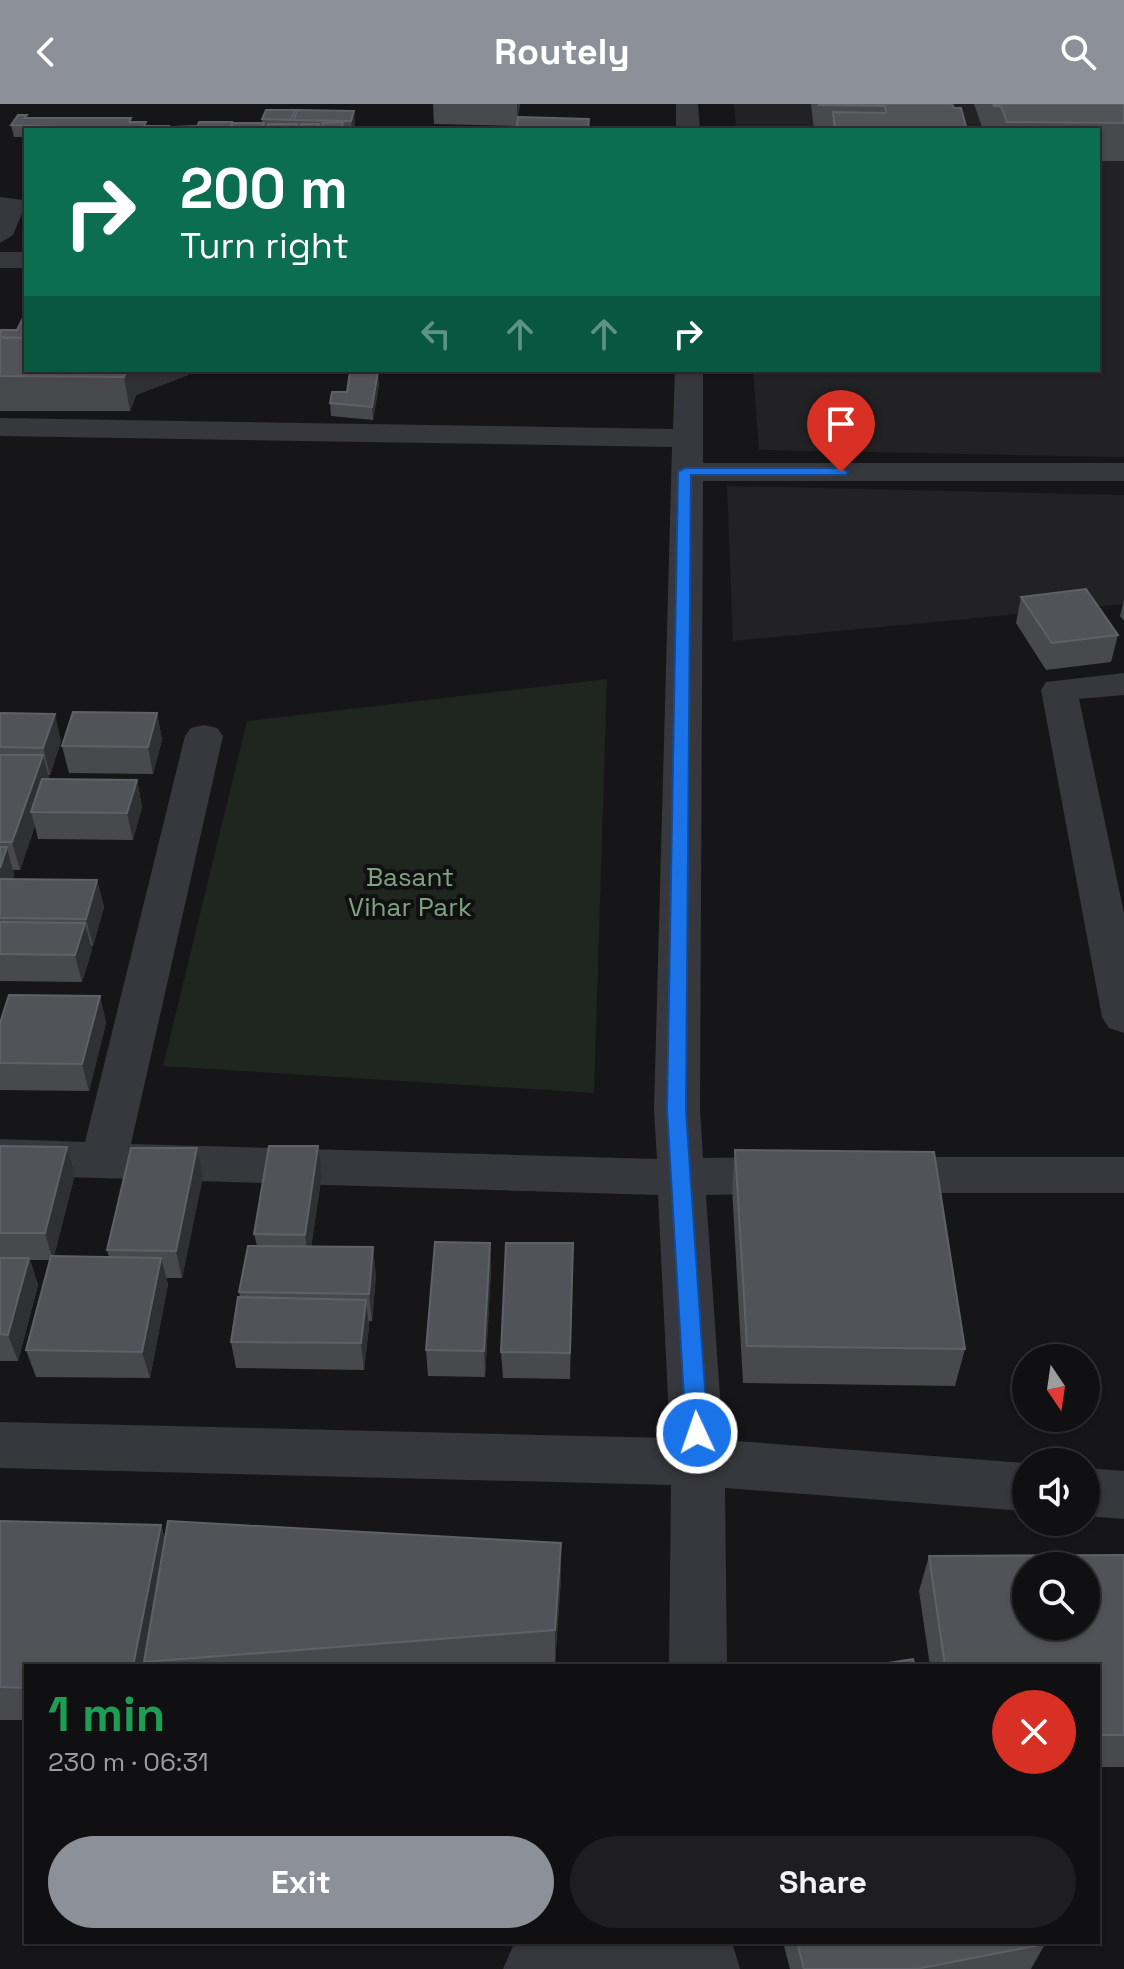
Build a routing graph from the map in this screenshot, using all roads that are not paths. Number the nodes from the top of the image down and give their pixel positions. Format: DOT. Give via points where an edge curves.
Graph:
graph roads {
  1 [pos="687,104"];
  2 [pos="688,128"];
  3 [pos="24,181"];
  4 [pos="7,205"];
  5 [pos="0,235"];
  6 [pos="0,260"];
  7 [pos="24,260"];
  8 [pos="689,372"];
  9 [pos="0,427"];
  10 [pos="686,455"];
  11 [pos="1124,472"];
  12 [pos="1124,684"];
  13 [pos="204,736"];
  14 [pos="1118,971"];
  15 [pos="1124,1017"];
  16 [pos="0,1157"];
  17 [pos="104,1159"];
  18 [pos="681,1174"];
  19 [pos="1124,1175"];
  20 [pos="0,1445"];
  21 [pos="698,1462"];
  22 [pos="1012,1486"];
  23 [pos="1100,1493"];
  24 [pos="1124,1495"];
  25 [pos="698,1664"];
  26 [pos="653,1944"];
  27 [pos="701,1944"];
  28 [pos="536,1969"];
  29 [pos="707,1969"];
  1 -- 2 [label="street"];
  3 -- 4 [label="street"];
  4 -- 5 [label="street"];
  6 -- 7 [label="street"];
  8 -- 10 [label="street"];
  9 -- 10 [label="street"];
  10 -- 11 [label="street"];
  10 -- 18 [label="street" via="677,1110"];
  12 -- 14 [label="street" via="1059,690"];
  13 -- 17 [label="street"];
  14 -- 15 [label="street"];
  16 -- 17 [label="street"];
  17 -- 18 [label="street" via="611,1178"];
  18 -- 19 [label="street"];
  18 -- 21 [label="street"];
  20 -- 21 [label="street"];
  21 -- 22 [label="street"];
  21 -- 25 [label="street"];
  23 -- 24 [label="street"];
  26 -- 28 [label="street"];
  27 -- 29 [label="street"];
}
